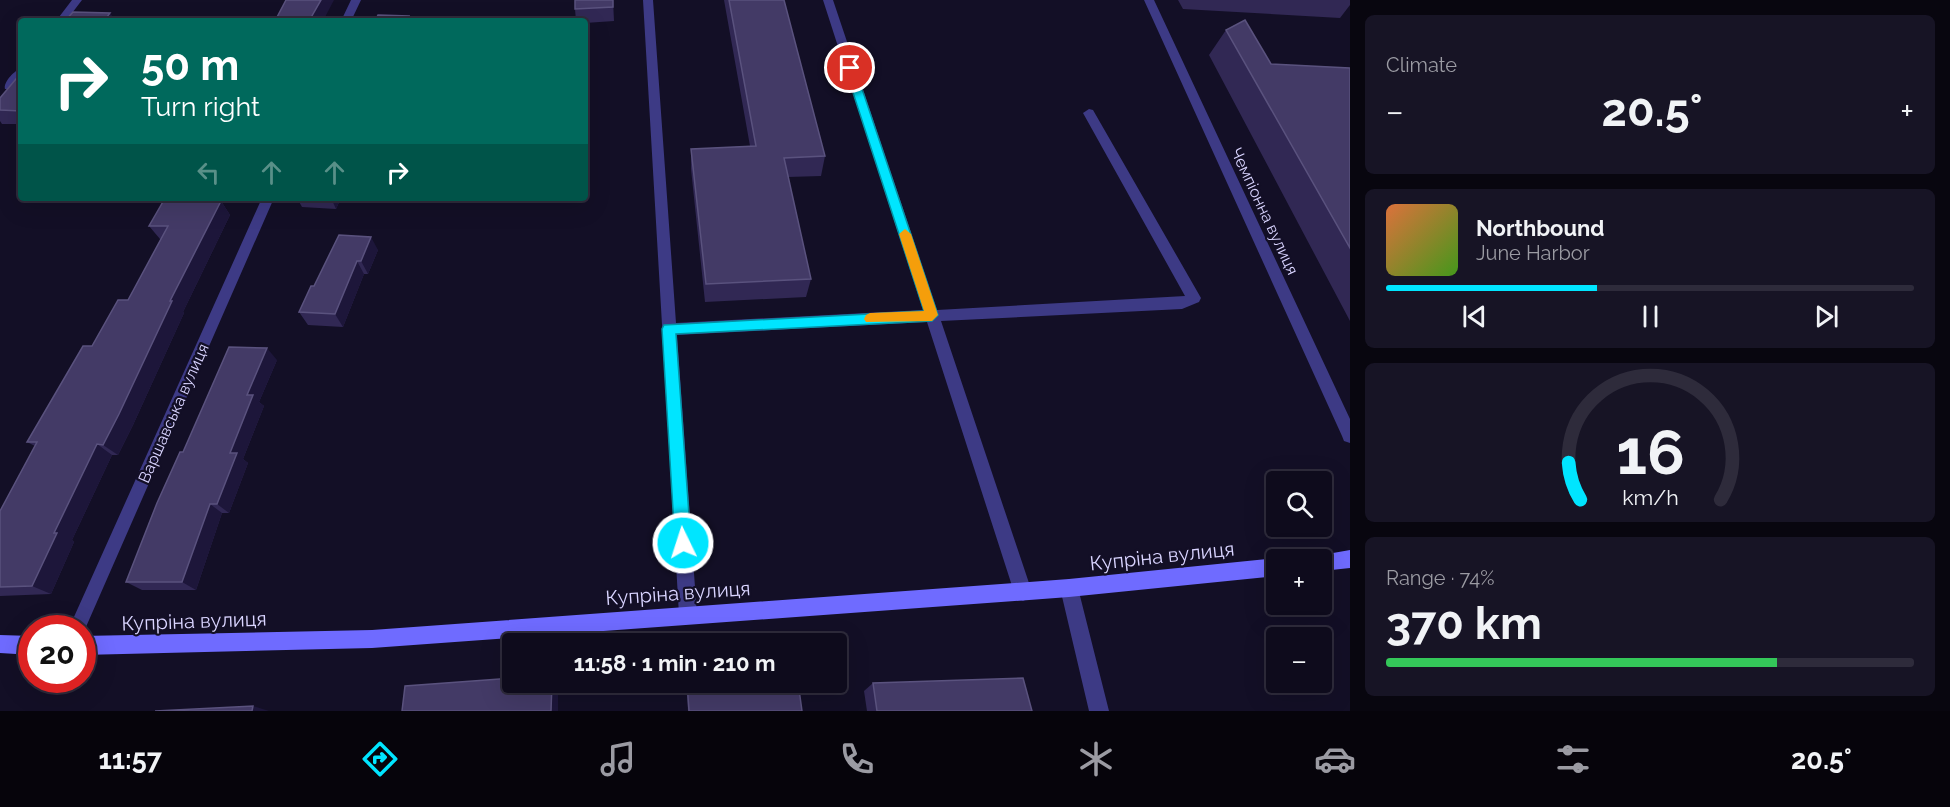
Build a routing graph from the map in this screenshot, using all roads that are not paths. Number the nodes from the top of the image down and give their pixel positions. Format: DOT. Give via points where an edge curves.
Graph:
graph roads {
  1 [pos="77,0"];
  2 [pos="356,0"];
  3 [pos="648,0"];
  4 [pos="828,0"];
  5 [pos="1149,0"];
  6 [pos="63,18"];
  7 [pos="347,18"];
  8 [pos="18,76"];
  9 [pos="9,87"];
  10 [pos="1089,113"];
  11 [pos="267,201"];
  12 [pos="932,315"];
  13 [pos="669,329"];
  14 [pos="1350,436"];
  15 [pos="1350,559"];
  16 [pos="1332,561"];
  17 [pos="1266,568"];
  18 [pos="1069,588"];
  19 [pos="1023,592"];
  20 [pos="84,615"];
  21 [pos="688,615"];
  22 [pos="0,644"];
  23 [pos="18,645"];
  24 [pos="96,646"];
  25 [pos="1099,711"];
  1 -- 6 [label="street"];
  2 -- 7 [label="street"];
  3 -- 13 [label="street"];
  4 -- 12 [label="street"];
  5 -- 14 [label="street, Чемпіонна вулиця"];
  8 -- 9 [label="street"];
  10 -- 12 [label="street" via="1194,298 1182,303"];
  11 -- 20 [label="street, Варшавська вулиця"];
  12 -- 13 [label="street"];
  12 -- 19 [label="street"];
  13 -- 21 [label="street"];
  15 -- 16 [label="main road"];
  17 -- 18 [label="main road, Купріна вулиця"];
  18 -- 19 [label="main road, Купріна вулиця"];
  18 -- 25 [label="street"];
  19 -- 21 [label="main road, Купріна вулиця"];
  21 -- 24 [label="main road, Купріна вулиця" via="372,639"];
  22 -- 23 [label="main road"];
}
